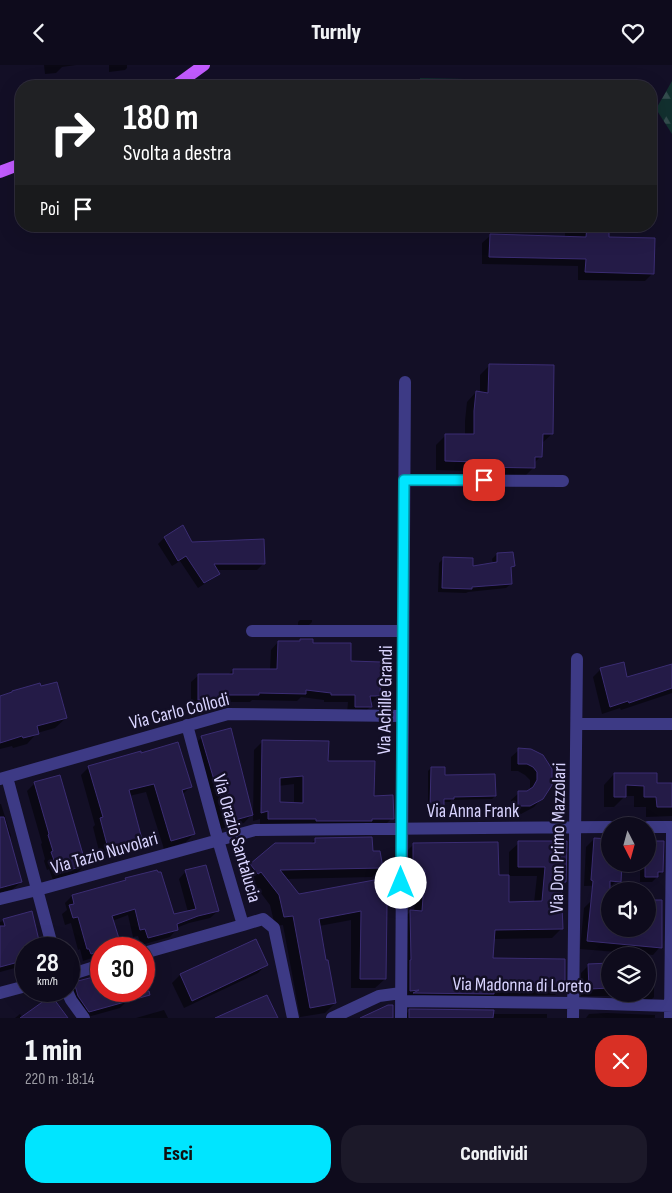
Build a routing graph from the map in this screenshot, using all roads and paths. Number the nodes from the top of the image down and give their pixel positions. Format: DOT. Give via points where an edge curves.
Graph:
graph roads {
  1 [pos="204,65"];
  2 [pos="183,80"];
  3 [pos="15,166"];
  4 [pos="0,172"];
  5 [pos="405,382"];
  6 [pos="404,480"];
  7 [pos="563,481"];
  8 [pos="252,631"];
  9 [pos="403,631"];
  10 [pos="577,659"];
  11 [pos="402,716"];
  12 [pos="670,722"];
  13 [pos="576,724"];
  14 [pos="187,725"];
  15 [pos="4,778"];
  16 [pos="601,827"];
  17 [pos="656,827"];
  18 [pos="672,827"];
  19 [pos="576,828"];
  20 [pos="401,829"];
  21 [pos="672,833"];
  22 [pos="218,840"];
  23 [pos="37,890"];
  24 [pos="0,899"];
  25 [pos="244,925"];
  26 [pos="50,937"];
  27 [pos="155,950"];
  28 [pos="15,989"];
  29 [pos="0,993"];
  30 [pos="401,997"];
  31 [pos="72,1002"];
  32 [pos="573,1003"];
  33 [pos="670,1010"];
  34 [pos="84,1018"];
  35 [pos="294,1018"];
  36 [pos="332,1018"];
  37 [pos="400,1018"];
  38 [pos="573,1018"];
  1 -- 2 [label="main road"];
  3 -- 4 [label="main road"];
  5 -- 6 [label="street, Via Achille Grandi"];
  6 -- 7 [label="street"];
  6 -- 9 [label="street, Via Achille Grandi"];
  8 -- 9 [label="street"];
  9 -- 11 [label="street, Via Achille Grandi"];
  10 -- 13 [label="street, Via Don Primo Mazzolari"];
  11 -- 14 [label="street, Via Carlo Collodi" via="228,714"];
  11 -- 20 [label="street, Via Achille Grandi"];
  12 -- 13 [label="street"];
  13 -- 19 [label="street, Via Don Primo Mazzolari"];
  14 -- 15 [label="street, Via Carlo Collodi"];
  14 -- 22 [label="street, Via Orazio Santalucia"];
  15 -- 23 [label="street"];
  16 -- 19 [label="street, Via Anna Frank"];
  17 -- 18 [label="street"];
  19 -- 20 [label="street, Via Anna Frank"];
  19 -- 32 [label="street, Via Don Primo Mazzolari"];
  20 -- 22 [label="street, Via Anna Frank" via="255,830"];
  20 -- 30 [label="street, Via Achille Grandi"];
  21 -- 33 [label="street"];
  22 -- 23 [label="street, Via Tazio Nuvolari"];
  22 -- 25 [label="street, Via Orazio Santalucia"];
  23 -- 24 [label="street, Via Tazio Nuvolari"];
  23 -- 26 [label="street"];
  25 -- 27 [label="street"];
  25 -- 35 [label="street, Via Orazio Santalucia" via="264,919 274,928"];
  28 -- 29 [label="street"];
  30 -- 32 [label="street, Via Madonna di Loreto"];
  30 -- 36 [label="street, Via Madonna di Loreto" via="379,996"];
  30 -- 37 [label="street, Via Achille Grandi"];
  31 -- 34 [label="street"];
  32 -- 33 [label="street, Via Madonna di Loreto"];
  32 -- 38 [label="street, Via Don Primo Mazzolari"];
}
